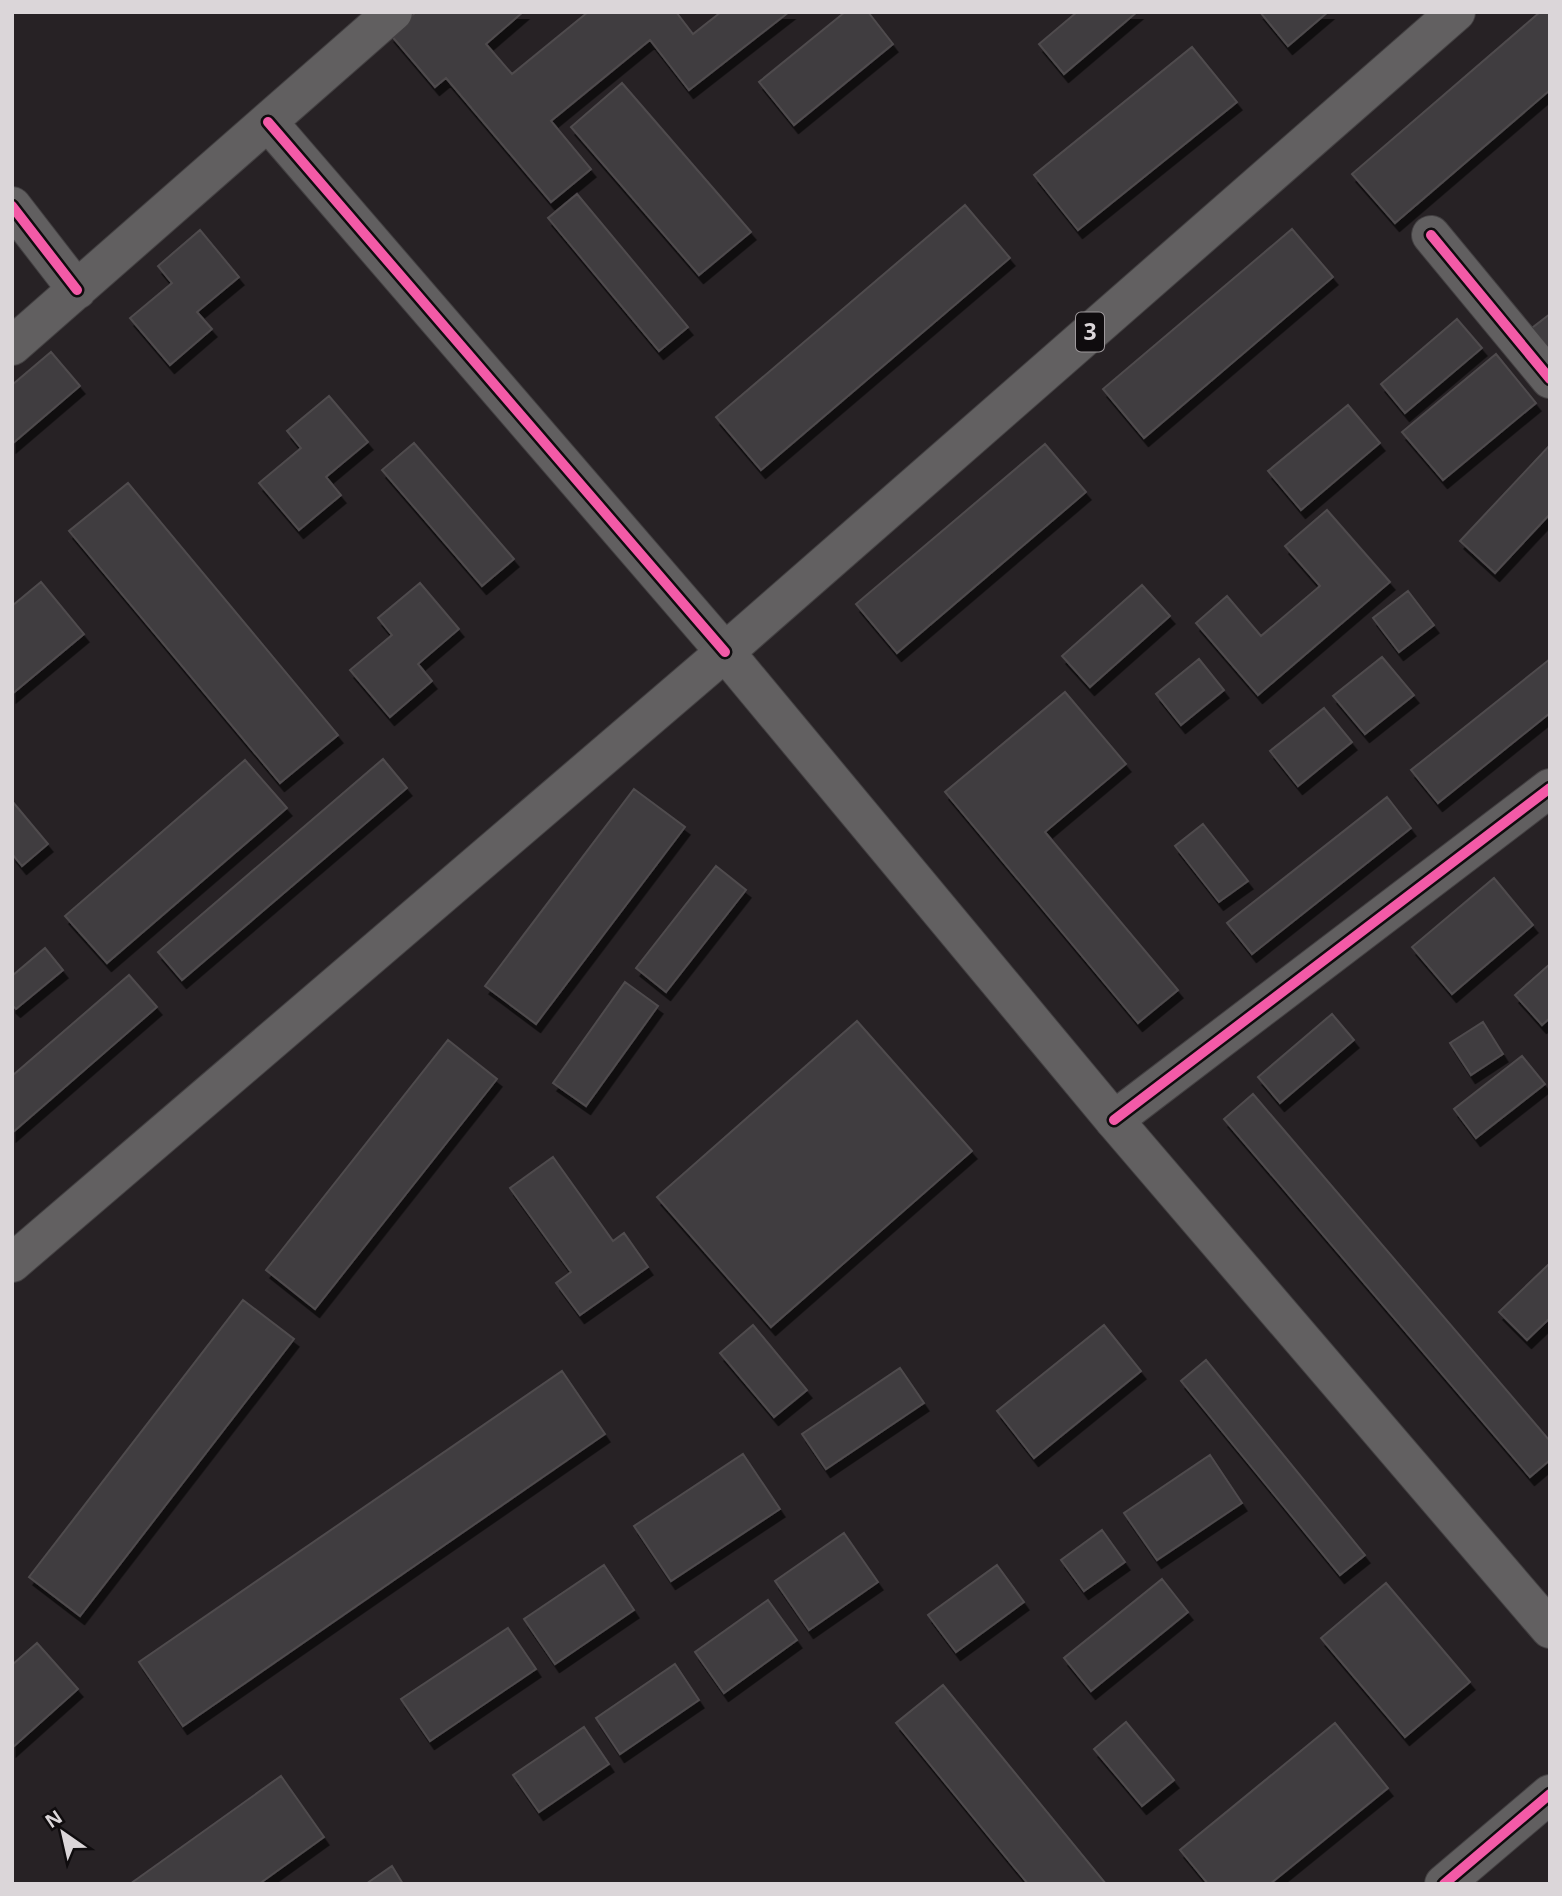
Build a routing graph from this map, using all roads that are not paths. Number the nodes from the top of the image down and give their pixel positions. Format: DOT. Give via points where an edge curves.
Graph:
graph roads {
  1 [pos="393,12"];
  2 [pos="1456,12"];
  3 [pos="268,122"];
  4 [pos="12,206"];
  5 [pos="1431,235"];
  6 [pos="77,290"];
  7 [pos="12,346"];
  8 [pos="1550,379"];
  9 [pos="724,652"];
  10 [pos="1550,788"];
  11 [pos="1114,1121"];
  12 [pos="12,1262"];
  13 [pos="1550,1629"];
  14 [pos="1550,1794"];
  15 [pos="1444,1884"];
  1 -- 3 [label="street"];
  2 -- 9 [label="main road, 3"];
  3 -- 6 [label="street"];
  3 -- 9 [label="street"];
  4 -- 6 [label="street"];
  5 -- 8 [label="street"];
  6 -- 7 [label="street"];
  9 -- 11 [label="main road"];
  9 -- 12 [label="main road, 3"];
  10 -- 11 [label="street"];
  11 -- 13 [label="main road"];
  14 -- 15 [label="street"];
}
